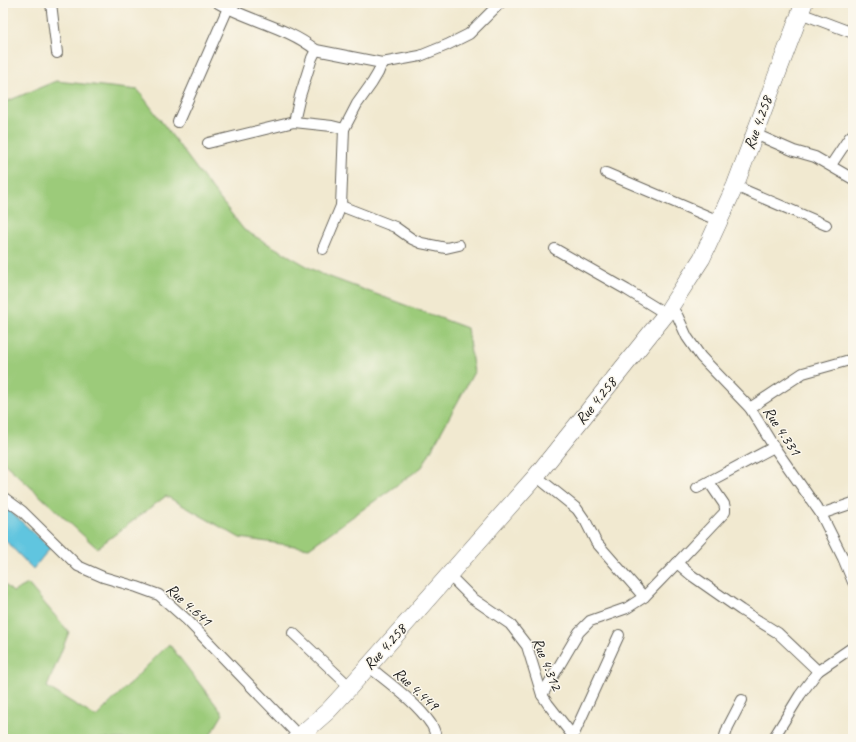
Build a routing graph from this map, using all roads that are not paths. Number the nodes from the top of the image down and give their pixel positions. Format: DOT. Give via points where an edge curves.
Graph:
graph roads {
  1 [pos="51,3"];
  2 [pos="218,3"];
  3 [pos="500,3"];
  4 [pos="228,8"];
  5 [pos="802,8"];
  6 [pos="853,33"];
  7 [pos="316,50"];
  8 [pos="57,53"];
  9 [pos="382,63"];
  10 [pos="178,122"];
  11 [pos="294,122"];
  12 [pos="344,129"];
  13 [pos="755,134"];
  14 [pos="853,134"];
  15 [pos="208,143"];
  16 [pos="831,165"];
  17 [pos="606,173"];
  18 [pos="853,179"];
  19 [pos="735,186"];
  20 [pos="341,206"];
  21 [pos="720,221"];
  22 [pos="826,225"];
  23 [pos="459,245"];
  24 [pos="323,249"];
  25 [pos="555,249"];
  26 [pos="669,310"];
  27 [pos="853,359"];
  28 [pos="750,408"];
  29 [pos="774,447"];
  30 [pos="536,476"];
  31 [pos="709,482"];
  32 [pos="697,488"];
  33 [pos="3,496"];
  34 [pos="853,503"];
  35 [pos="821,514"];
  36 [pos="677,563"];
  37 [pos="449,575"];
  38 [pos="853,582"];
  39 [pos="644,597"];
  40 [pos="293,633"];
  41 [pos="619,635"];
  42 [pos="853,647"];
  43 [pos="368,666"];
  44 [pos="818,671"];
  45 [pos="350,687"];
  46 [pos="542,695"];
  47 [pos="742,700"];
  48 [pos="573,737"];
  49 [pos="298,738"];
  50 [pos="436,739"];
  51 [pos="724,739"];
  52 [pos="773,739"];
  1 -- 8 [label="street"];
  2 -- 4 [label="street"];
  3 -- 9 [label="street" via="469,34 420,56"];
  4 -- 7 [label="street" via="280,30"];
  4 -- 10 [label="street"];
  5 -- 6 [label="street"];
  5 -- 13 [label="highway, Rue 4.258"];
  7 -- 9 [label="street"];
  7 -- 11 [label="street"];
  9 -- 12 [label="street" via="372,83 356,104"];
  11 -- 12 [label="street"];
  11 -- 15 [label="street"];
  12 -- 20 [label="street"];
  13 -- 16 [label="street"];
  13 -- 19 [label="highway, Rue 4.258"];
  14 -- 16 [label="street"];
  16 -- 18 [label="street"];
  17 -- 21 [label="street"];
  19 -- 21 [label="highway, Rue 4.258"];
  19 -- 22 [label="street"];
  20 -- 23 [label="street" via="395,228 420,243 446,248"];
  20 -- 24 [label="street"];
  21 -- 26 [label="highway, Rue 4.258" via="702,258"];
  25 -- 26 [label="street" via="627,290"];
  26 -- 28 [label="street, Rue 4.331" via="678,317 687,337 701,357"];
  26 -- 30 [label="highway, Rue 4.258"];
  27 -- 28 [label="street" via="803,373"];
  28 -- 29 [label="street, Rue 4.331"];
  29 -- 31 [label="street"];
  29 -- 35 [label="street, Rue 4.331"];
  30 -- 37 [label="highway, Rue 4.258"];
  30 -- 39 [label="street" via="577,509 596,542"];
  31 -- 32 [label="street"];
  31 -- 36 [label="street" via="724,504 725,512"];
  33 -- 49 [label="street, Rue 4.641" via="78,566 103,577 159,594 187,620"];
  34 -- 35 [label="street"];
  35 -- 38 [label="street, Rue 4.331"];
  36 -- 39 [label="street"];
  36 -- 44 [label="street" via="741,610 778,633"];
  37 -- 43 [label="highway, Rue 4.258"];
  37 -- 46 [label="street, Rue 4.312" via="472,598 510,624 523,640"];
  39 -- 46 [label="street" via="627,608 590,621 579,632"];
  40 -- 45 [label="street"];
  41 -- 48 [label="street"];
  42 -- 44 [label="street"];
  43 -- 45 [label="highway, Rue 4.258"];
  43 -- 50 [label="street, Rue 4.449" via="421,711 432,726"];
  44 -- 52 [label="street"];
  45 -- 49 [label="highway, Rue 4.258"];
  46 -- 48 [label="street, Rue 4.312"];
  47 -- 51 [label="street"];
}
